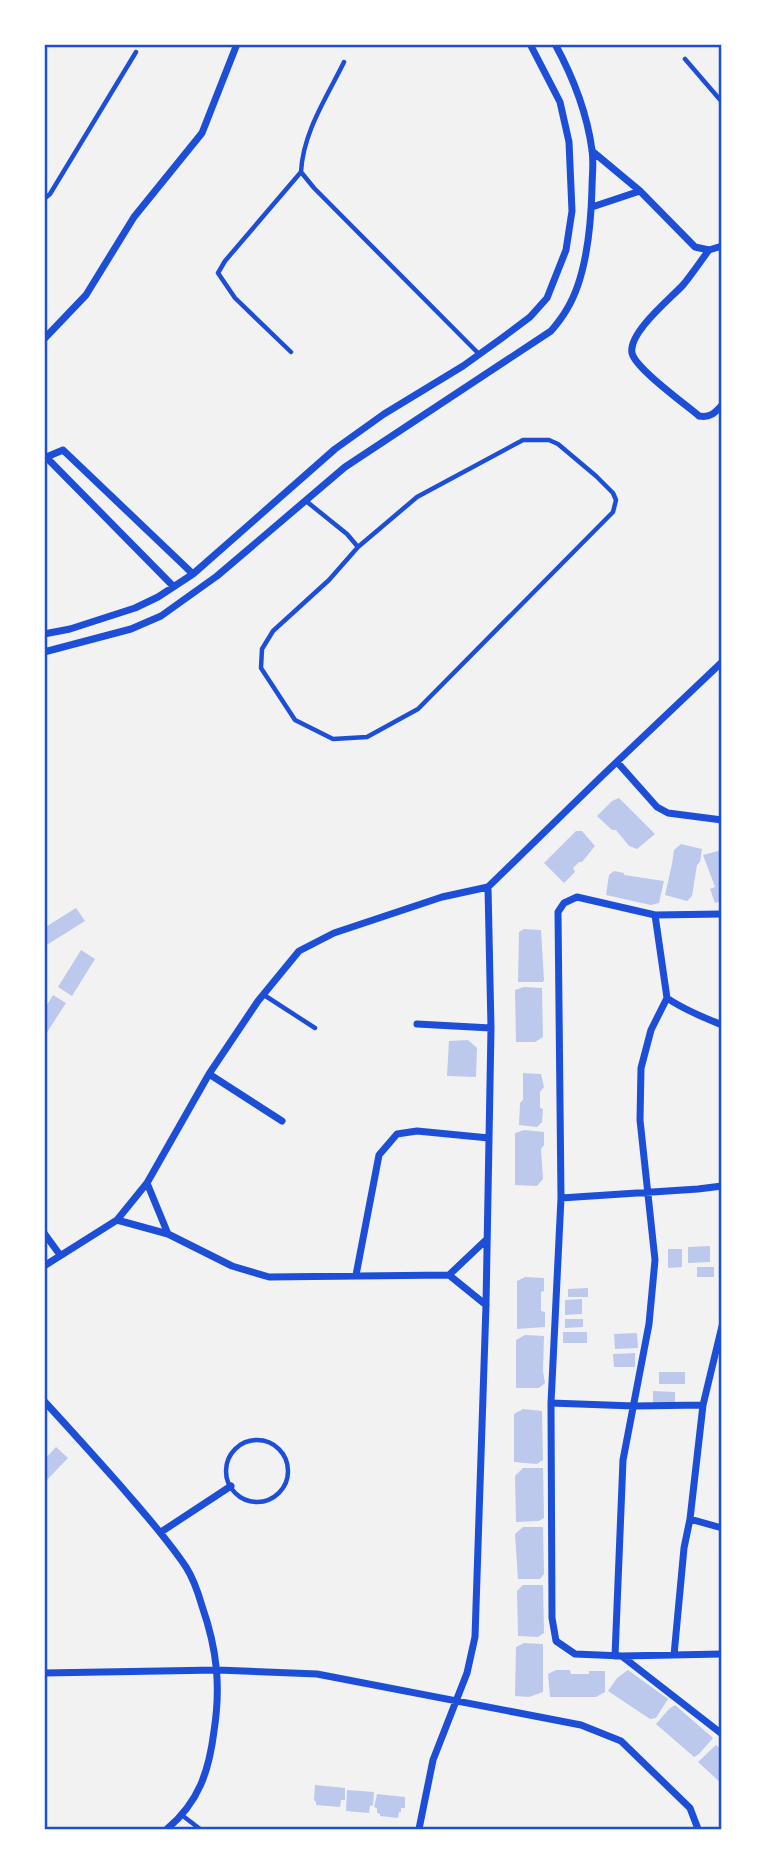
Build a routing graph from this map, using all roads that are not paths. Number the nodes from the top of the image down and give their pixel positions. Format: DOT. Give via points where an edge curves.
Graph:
graph roads {
  1 [pos="237,44"];
  2 [pos="530,44"];
  3 [pos="555,44"];
  4 [pos="136,52"];
  5 [pos="685,59"];
  6 [pos="344,62"];
  7 [pos="722,102"];
  8 [pos="592,151"];
  9 [pos="301,172"];
  10 [pos="640,191"];
  11 [pos="44,199"];
  12 [pos="592,207"];
  13 [pos="722,246"];
  14 [pos="709,250"];
  15 [pos="44,339"];
  16 [pos="291,352"];
  17 [pos="480,354"];
  18 [pos="722,405"];
  19 [pos="45,458"];
  20 [pos="306,500"];
  21 [pos="358,547"];
  22 [pos="192,575"];
  23 [pos="173,586"];
  24 [pos="44,634"];
  25 [pos="44,652"];
  26 [pos="722,662"];
  27 [pos="617,762"];
  28 [pos="722,820"];
  29 [pos="488,887"];
  30 [pos="722,914"];
  31 [pos="655,915"];
  32 [pos="263,994"];
  33 [pos="667,998"];
  34 [pos="417,1024"];
  35 [pos="722,1025"];
  36 [pos="315,1028"];
  37 [pos="491,1028"];
  38 [pos="209,1074"];
  39 [pos="282,1121"];
  40 [pos="489,1138"];
  41 [pos="147,1183"];
  42 [pos="722,1186"];
  43 [pos="647,1193"];
  44 [pos="561,1198"];
  45 [pos="117,1220"];
  46 [pos="44,1233"];
  47 [pos="168,1234"];
  48 [pos="487,1238"];
  49 [pos="60,1255"];
  50 [pos="44,1266"];
  51 [pos="356,1275"];
  52 [pos="449,1275"];
  53 [pos="486,1305"];
  54 [pos="722,1326"];
  55 [pos="44,1401"];
  56 [pos="551,1403"];
  57 [pos="703,1405"];
  58 [pos="634,1406"];
  59 [pos="230,1486"];
  60 [pos="690,1519"];
  61 [pos="722,1528"];
  62 [pos="161,1532"];
  63 [pos="722,1654"];
  64 [pos="674,1655"];
  65 [pos="619,1656"];
  66 [pos="218,1670"];
  67 [pos="44,1673"];
  68 [pos="456,1701"];
  69 [pos="722,1734"];
  70 [pos="183,1816"];
  71 [pos="167,1829"];
  72 [pos="200,1829"];
  73 [pos="419,1829"];
  74 [pos="698,1829"];
  1 -- 15 [label="street" via="202,133 134,217 86,295"];
  2 -- 17 [label="street" via="560,102 569,142 572,211 566,250 547,298 530,317"];
  3 -- 8 [label="street" via="578,94"];
  4 -- 11 [label="lane"];
  5 -- 7 [label="lane"];
  6 -- 9 [label="lane" via="307,135"];
  8 -- 10 [label="street"];
  8 -- 12 [label="street"];
  9 -- 16 [label="lane" via="218,273 235,298"];
  9 -- 17 [label="lane"];
  10 -- 12 [label="street"];
  10 -- 14 [label="street" via="695,247"];
  12 -- 20 [label="street" via="580,278 551,331 345,467"];
  13 -- 14 [label="street"];
  14 -- 18 [label="street" via="641,329 632,355 699,416 714,414"];
  17 -- 22 [label="street" via="335,449"];
  19 -- 22 [label="street" via="63,450"];
  19 -- 23 [label="street"];
  20 -- 21 [label="lane"];
  20 -- 25 [label="street" via="217,576 161,616 131,629"];
  21 -- 21 [label="lane" via="273,631 262,649 261,668 295,720 333,738 367,737 418,709 613,512 616,500 558,444 523,440 418,497"];
  22 -- 23 [label="street"];
  23 -- 24 [label="street" via="135,608"];
  26 -- 27 [label="street"];
  27 -- 28 [label="street" via="657,807 668,813"];
  27 -- 29 [label="street"];
  29 -- 32 [label="street" via="442,897 334,933 299,951"];
  29 -- 37 [label="street"];
  30 -- 31 [label="street"];
  31 -- 33 [label="street"];
  31 -- 44 [label="street" via="577,897 558,912"];
  32 -- 36 [label="lane"];
  32 -- 38 [label="street"];
  33 -- 35 [label="street"];
  33 -- 43 [label="street" via="640,1068"];
  34 -- 37 [label="street"];
  37 -- 40 [label="street"];
  38 -- 39 [label="street"];
  38 -- 41 [label="street"];
  40 -- 48 [label="street"];
  40 -- 51 [label="street" via="416,1131 397,1134 379,1155"];
  41 -- 45 [label="street"];
  41 -- 47 [label="street"];
  42 -- 43 [label="street"];
  43 -- 44 [label="street"];
  43 -- 58 [label="street" via="655,1260"];
  44 -- 56 [label="street"];
  45 -- 47 [label="street"];
  45 -- 49 [label="street"];
  46 -- 49 [label="street"];
  47 -- 51 [label="street" via="232,1266 268,1277"];
  48 -- 52 [label="street"];
  48 -- 53 [label="street"];
  49 -- 50 [label="street"];
  51 -- 52 [label="street"];
  52 -- 53 [label="street"];
  53 -- 68 [label="street" via="475,1637"];
  54 -- 57 [label="street"];
  55 -- 62 [label="street"];
  56 -- 58 [label="street"];
  56 -- 65 [label="street" via="552,1618 556,1641 575,1654"];
  57 -- 58 [label="street"];
  57 -- 60 [label="street"];
  58 -- 65 [label="street" via="623,1460"];
  59 -- 59 [label="lane" via="247,1500 268,1500 284,1487 288,1477 285,1457 271,1443 242,1444 226,1468"];
  59 -- 62 [label="street"];
  60 -- 61 [label="street"];
  60 -- 64 [label="street"];
  62 -- 66 [label="street" via="198,1591"];
  63 -- 64 [label="street"];
  64 -- 65 [label="street"];
  65 -- 69 [label="street" via="642,1669"];
  66 -- 67 [label="street"];
  66 -- 68 [label="street" via="317,1674"];
  66 -- 70 [label="street" via="212,1749 201,1785"];
  68 -- 73 [label="street" via="433,1760"];
  68 -- 74 [label="street" via="582,1725 621,1741 690,1808"];
  70 -- 71 [label="street"];
  70 -- 72 [label="lane"];
}
